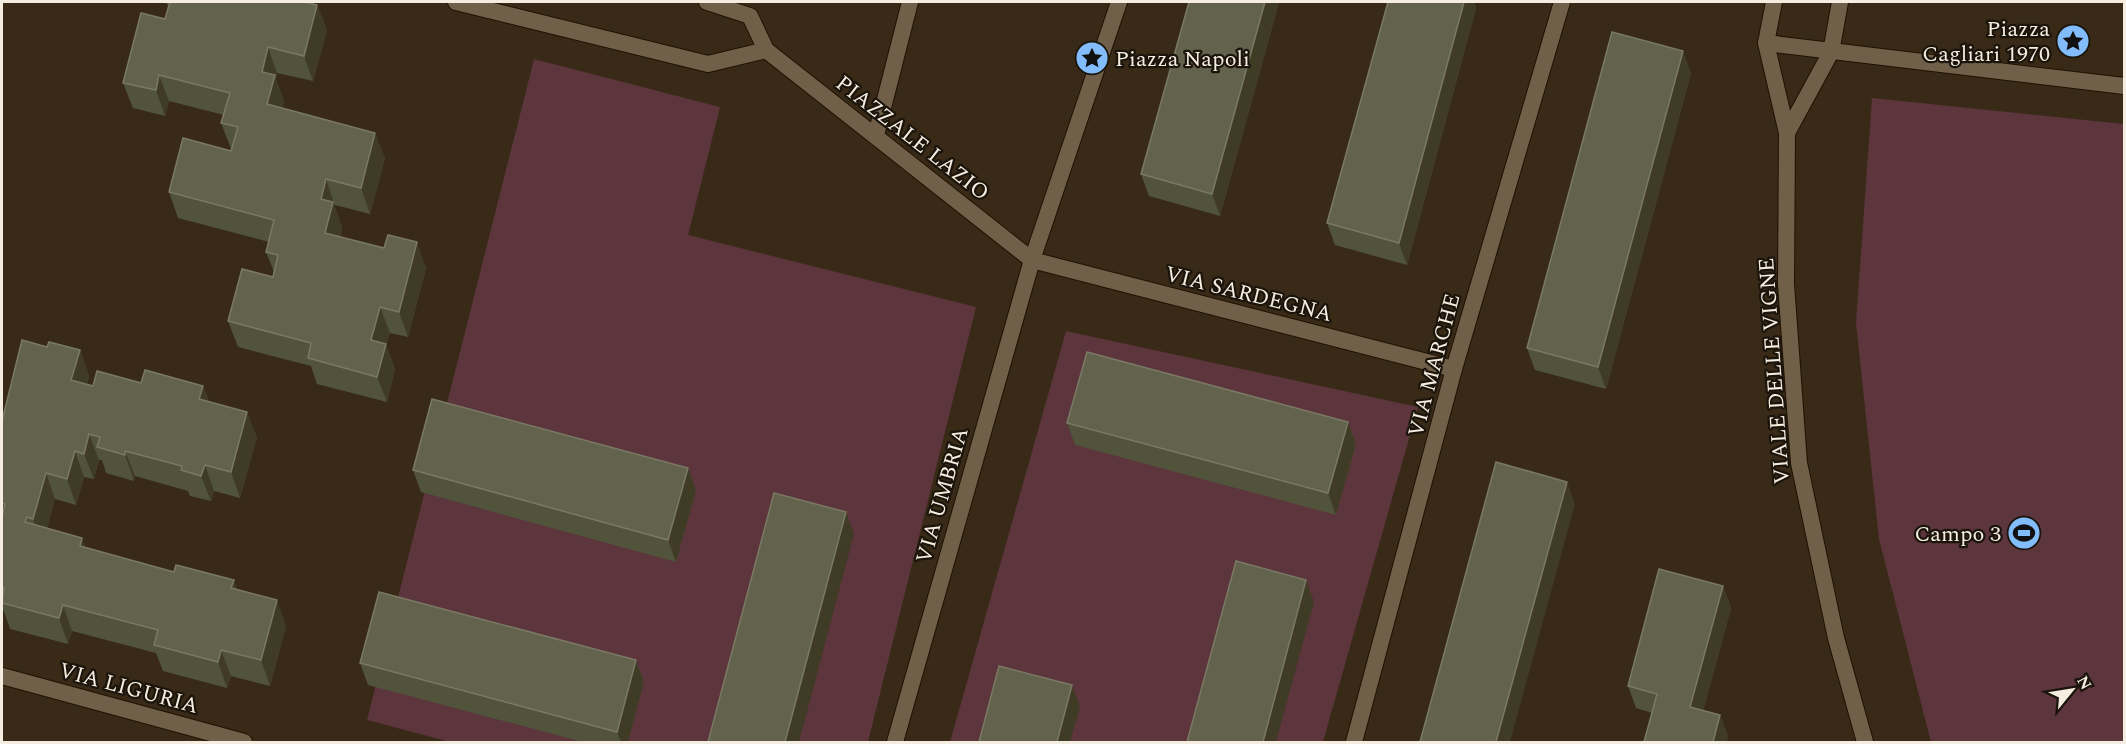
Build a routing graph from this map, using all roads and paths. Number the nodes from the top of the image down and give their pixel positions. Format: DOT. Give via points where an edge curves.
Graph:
graph roads {
  1 [pos="456,2"];
  2 [pos="707,2"];
  3 [pos="910,2"];
  4 [pos="1119,2"];
  5 [pos="1562,2"];
  6 [pos="1774,2"];
  7 [pos="1840,2"];
  8 [pos="1766,43"];
  9 [pos="766,50"];
  10 [pos="1831,52"];
  11 [pos="2124,86"];
  12 [pos="1787,133"];
  13 [pos="876,135"];
  14 [pos="1032,260"];
  15 [pos="1454,369"];
  16 [pos="2,676"];
  17 [pos="244,742"];
  18 [pos="895,742"];
  19 [pos="1354,742"];
  20 [pos="1865,742"];
  1 -- 9 [label="street" via="708,64"];
  2 -- 9 [label="street" via="750,16"];
  3 -- 13 [label="street"];
  4 -- 14 [label="street"];
  5 -- 15 [label="street, VIA MARCHE"];
  6 -- 8 [label="street, VIALE DELLE VIGNE"];
  7 -- 10 [label="street, VIALE DELLE VIGNE"];
  8 -- 10 [label="street"];
  8 -- 12 [label="street, VIALE DELLE VIGNE"];
  9 -- 13 [label="street, PIAZZALE LAZIO"];
  10 -- 11 [label="street"];
  10 -- 12 [label="street, VIALE DELLE VIGNE"];
  12 -- 20 [label="street, VIALE DELLE VIGNE" via="1786,284 1799,463 1836,638"];
  13 -- 14 [label="street, PIAZZALE LAZIO"];
  14 -- 15 [label="street, VIA SARDEGNA"];
  14 -- 18 [label="street, VIA UMBRIA"];
  15 -- 19 [label="street, VIA MARCHE"];
  16 -- 17 [label="street, VIA LIGURIA"];
}
